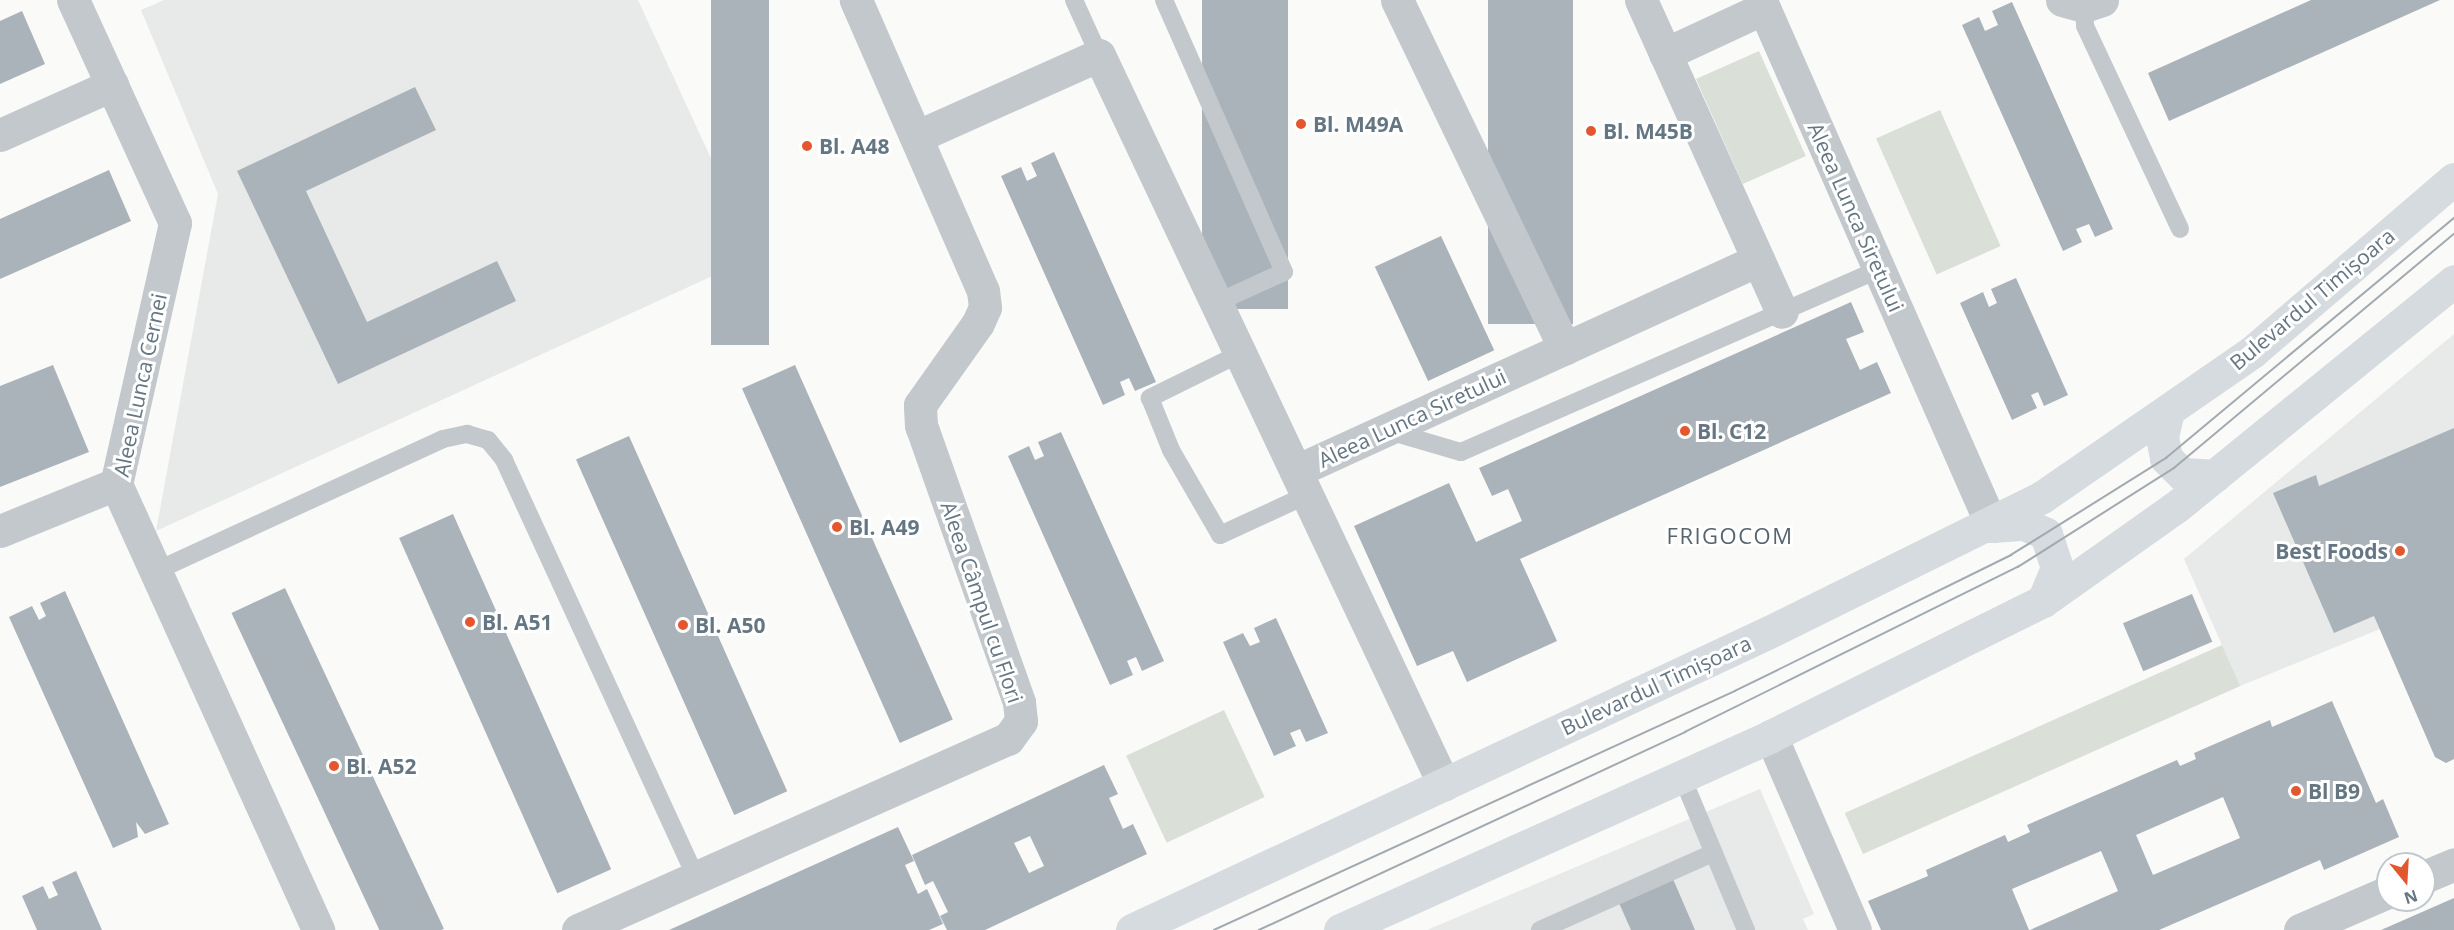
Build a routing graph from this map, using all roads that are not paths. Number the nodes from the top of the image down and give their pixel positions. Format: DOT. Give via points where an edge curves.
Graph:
graph roads {
  1 [pos="73,0"];
  2 [pos="856,0"];
  3 [pos="1074,0"];
  4 [pos="1164,0"];
  5 [pos="1397,0"];
  6 [pos="1641,0"];
  7 [pos="2083,2"];
  8 [pos="1774,4"];
  9 [pos="1665,54"];
  10 [pos="1099,55"];
  11 [pos="112,85"];
  12 [pos="0,135"];
  13 [pos="918,136"];
  14 [pos="2454,179"];
  15 [pos="2180,229"];
  16 [pos="1758,260"];
  17 [pos="1878,270"];
  18 [pos="2454,280"];
  19 [pos="1216,303"];
  20 [pos="1782,312"];
  21 [pos="1565,348"];
  22 [pos="1241,353"];
  23 [pos="2167,415"];
  24 [pos="1384,429"];
  25 [pos="2214,476"];
  26 [pos="1303,483"];
  27 [pos="117,484"];
  28 [pos="1992,526"];
  29 [pos="0,531"];
  30 [pos="156,571"];
  31 [pos="2043,602"];
  32 [pos="1771,736"];
  33 [pos="1682,777"];
  34 [pos="1444,785"];
  35 [pos="1713,853"];
  36 [pos="2454,864"];
  37 [pos="2436,872"];
  38 [pos="696,877"];
  39 [pos="2376,899"];
  40 [pos="2338,921"];
  41 [pos="318,930"];
  42 [pos="578,930"];
  43 [pos="1132,930"];
  44 [pos="1340,930"];
  45 [pos="1540,930"];
  46 [pos="1746,930"];
  47 [pos="1855,930"];
  48 [pos="2300,930"];
  1 -- 11 [label="street, Aleea Lunca Cernei"];
  2 -- 13 [label="street, Aleea Câmpul cu Flori"];
  3 -- 10 [label="lane"];
  4 -- 19 [label="lane" via="1284,272"];
  5 -- 21 [label="street"];
  6 -- 9 [label="street"];
  7 -- 15 [label="lane" via="2085,26"];
  8 -- 9 [label="street, Aleea Lunca Siretului"];
  8 -- 17 [label="street, Aleea Lunca Siretului"];
  9 -- 16 [label="street"];
  10 -- 13 [label="street"];
  10 -- 19 [label="street"];
  11 -- 12 [label="street"];
  11 -- 27 [label="street, Aleea Lunca Cernei" via="175,223"];
  13 -- 38 [label="street, Aleea Câmpul cu Flori" via="983,291 985,307 921,405 921,426 1019,702 1021,722 1008,739"];
  14 -- 23 [label="main road, Bulevardul Timișoara" via="2305,310"];
  16 -- 20 [label="street"];
  16 -- 21 [label="street, Aleea Lunca Siretului"];
  17 -- 20 [label="lane"];
  17 -- 28 [label="street, Aleea Lunca Siretului"];
  18 -- 25 [label="main road"];
  19 -- 22 [label="street"];
  20 -- 24 [label="lane" via="1461,452"];
  21 -- 24 [label="street, Aleea Lunca Siretului"];
  22 -- 26 [label="street"];
  22 -- 26 [label="lane" via="1150,398 1162,431 1220,535"];
  23 -- 25 [label="main road" via="2162,436 2166,458 2182,474"];
  23 -- 28 [label="main road, Bulevardul Timișoara" via="2089,470"];
  24 -- 26 [label="street, Aleea Lunca Siretului"];
  25 -- 31 [label="main road"];
  26 -- 34 [label="street"];
  27 -- 29 [label="street"];
  27 -- 30 [label="street, Aleea Lunca Cernei"];
  28 -- 31 [label="main road" via="2024,524 2046,534 2057,568"];
  28 -- 34 [label="main road, Bulevardul Timișoara"];
  30 -- 38 [label="lane" via="443,440 467,434 488,440 504,460"];
  30 -- 41 [label="street, Aleea Lunca Cernei"];
  31 -- 32 [label="main road"];
  32 -- 33 [label="main road"];
  32 -- 47 [label="street"];
  33 -- 35 [label="lane"];
  33 -- 44 [label="main road"];
  34 -- 43 [label="main road, Bulevardul Timișoara"];
  35 -- 45 [label="lane"];
  35 -- 46 [label="lane"];
  36 -- 37 [label="street"];
  38 -- 42 [label="street, Aleea Câmpul cu Flori"];
  39 -- 40 [label="street"];
  40 -- 48 [label="street"];
}
